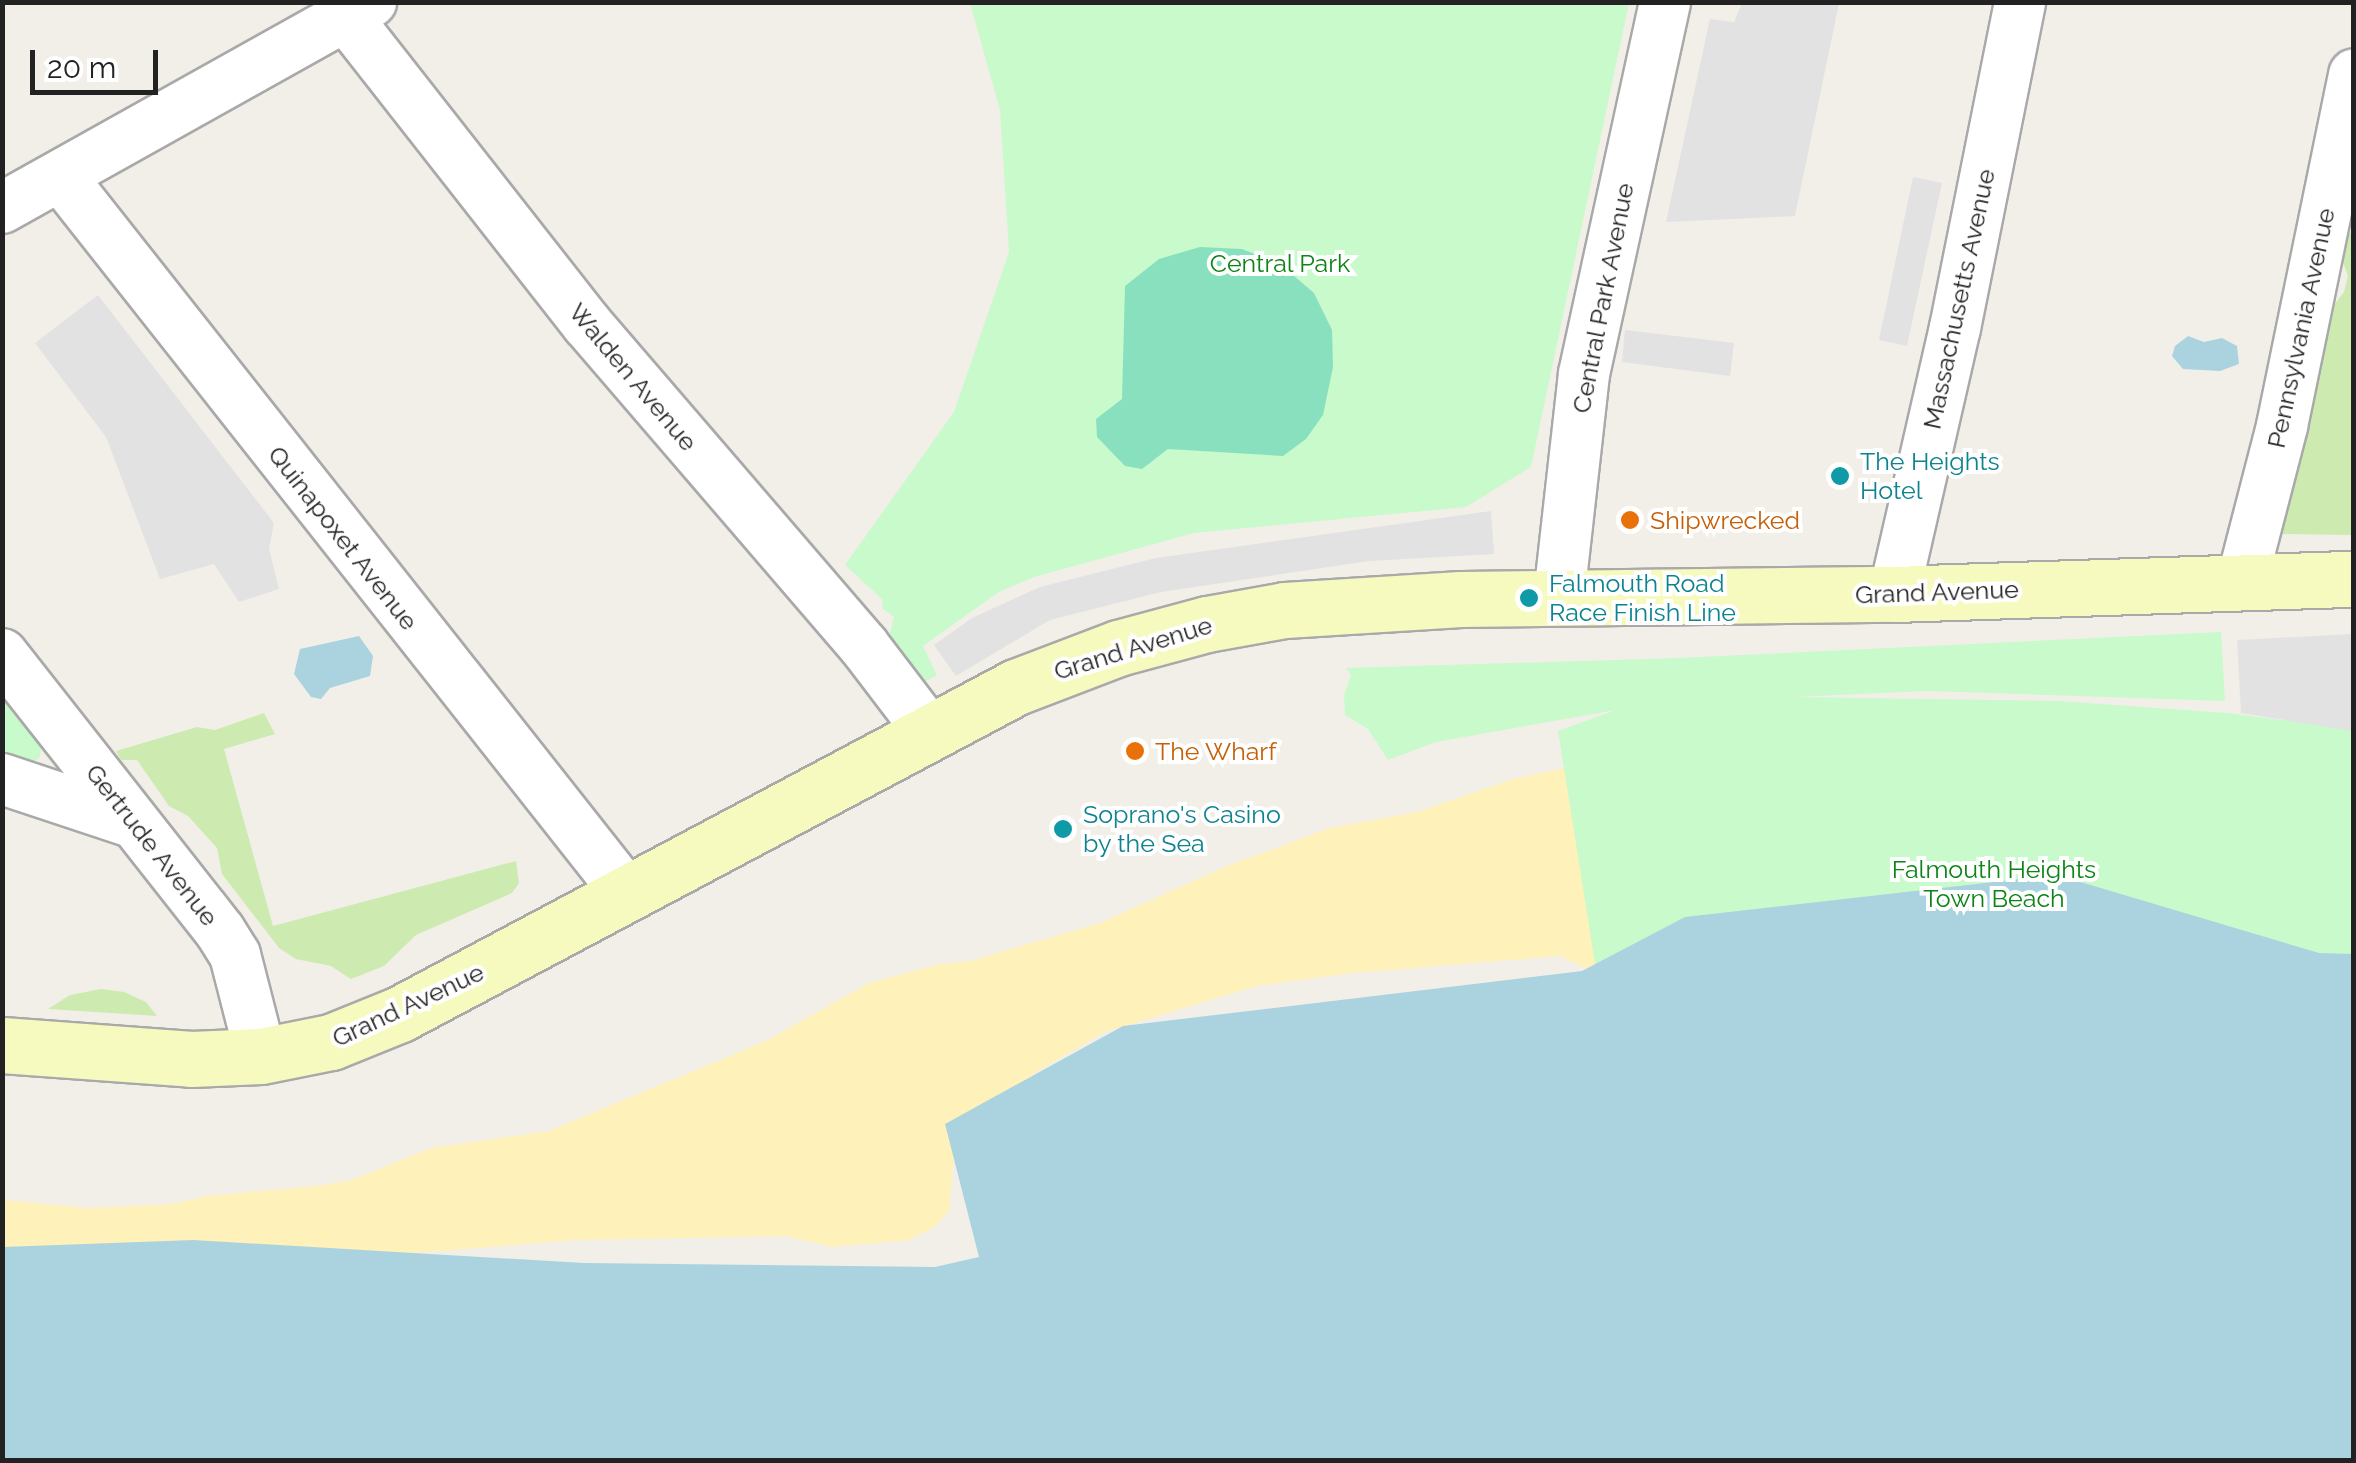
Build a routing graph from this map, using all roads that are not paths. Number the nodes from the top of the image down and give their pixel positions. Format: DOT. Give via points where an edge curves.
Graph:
graph roads {
  1 [pos="1665,2"];
  2 [pos="2020,2"];
  3 [pos="359,10"];
  4 [pos="2354,74"];
  5 [pos="61,177"];
  6 [pos="2,208"];
  7 [pos="2354,579"];
  8 [pos="2242,581"];
  9 [pos="1894,594"];
  10 [pos="1559,597"];
  11 [pos="2,654"];
  12 [pos="928,730"];
  13 [pos="2,779"];
  14 [pos="134,823"];
  15 [pos="628,895"];
  16 [pos="2,1045"];
  17 [pos="261,1056"];
  1 -- 10 [label="street, Central Park Avenue" via="1584,374"];
  2 -- 9 [label="street, Massachusetts Avenue"];
  3 -- 5 [label="street"];
  3 -- 12 [label="street, Walden Avenue" via="587,324 864,646"];
  4 -- 8 [label="street, Pennsylvania Avenue" via="2282,426"];
  5 -- 6 [label="street"];
  5 -- 15 [label="street, Quinapoxet Avenue"];
  7 -- 8 [label="main road, Grand Avenue"];
  8 -- 9 [label="main road, Grand Avenue"];
  9 -- 10 [label="main road, Grand Avenue"];
  10 -- 12 [label="main road, Grand Avenue" via="1360,604 1207,624 1058,669"];
  11 -- 14 [label="street, Gertrude Avenue"];
  12 -- 15 [label="main road, Grand Avenue"];
  13 -- 14 [label="street"];
  14 -- 17 [label="street, Gertrude Avenue" via="235,956"];
  15 -- 17 [label="main road, Grand Avenue" via="400,1014 331,1042"];
  16 -- 17 [label="main road, Grand Avenue" via="177,1059"];
}
